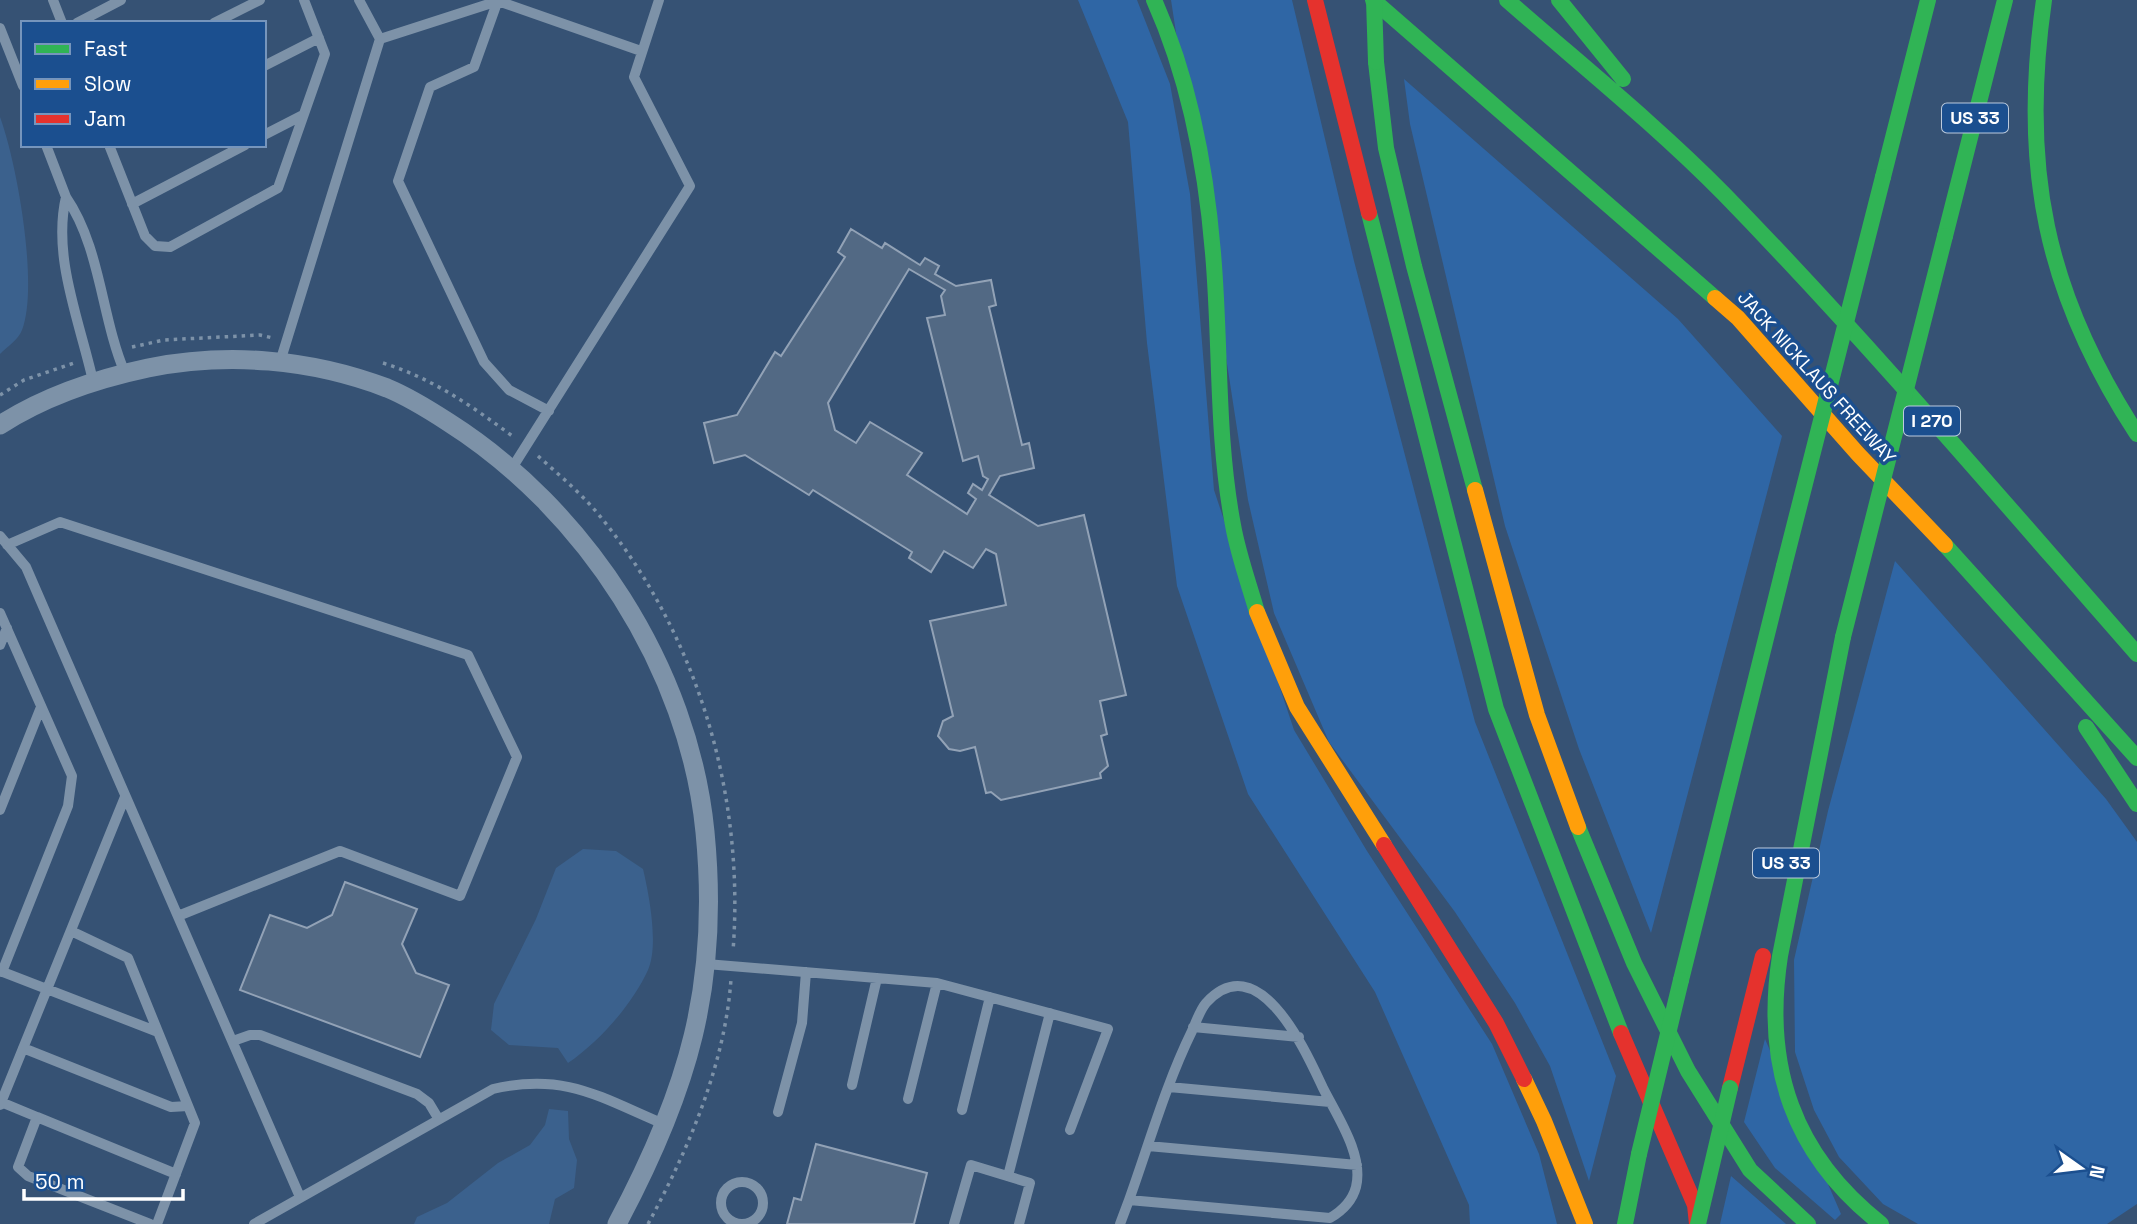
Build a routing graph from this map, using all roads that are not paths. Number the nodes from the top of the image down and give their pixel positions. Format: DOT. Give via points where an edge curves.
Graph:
graph roads {
  1 [pos="53,0"];
  2 [pos="121,0"];
  3 [pos="260,0"];
  4 [pos="304,0"];
  5 [pos="359,0"];
  6 [pos="659,0"];
  7 [pos="1154,0"];
  8 [pos="1373,0"];
  9 [pos="1507,0"];
  10 [pos="1559,0"];
  11 [pos="2006,0"];
  12 [pos="2044,0"];
  13 [pos="498,1"];
  14 [pos="1927,4"];
  15 [pos="1316,5"];
  16 [pos="61,21"];
  17 [pos="80,21"];
  18 [pos="218,21"];
  19 [pos="0,28"];
  20 [pos="319,38"];
  21 [pos="380,39"];
  22 [pos="641,51"];
  23 [pos="266,65"];
  24 [pos="21,81"];
  25 [pos="303,115"];
  26 [pos="266,134"];
  27 [pos="47,147"];
  28 [pos="110,147"];
  29 [pos="241,147"];
  30 [pos="1682,153"];
  31 [pos="66,197"];
  32 [pos="132,204"];
  33 [pos="280,362"];
  34 [pos="125,373"];
  35 [pos="93,381"];
  36 [pos="549,411"];
  37 [pos="0,425"];
  38 [pos="2137,434"];
  39 [pos="512,468"];
  40 [pos="2,540"];
  41 [pos="0,613"];
  42 [pos="2010,614"];
  43 [pos="7,628"];
  44 [pos="1843,637"];
  45 [pos="0,645"];
  46 [pos="2137,654"];
  47 [pos="41,707"];
  48 [pos="2137,758"];
  49 [pos="125,797"];
  50 [pos="2137,804"];
  51 [pos="0,810"];
  52 [pos="178,916"];
  53 [pos="71,931"];
  54 [pos="706,964"];
  55 [pos="1,972"];
  56 [pos="806,972"];
  57 [pos="877,978"];
  58 [pos="937,983"];
  59 [pos="47,988"];
  60 [pos="990,997"];
  61 [pos="1049,1013"];
  62 [pos="1194,1027"];
  63 [pos="158,1032"];
  64 [pos="1299,1037"];
  65 [pos="233,1041"];
  66 [pos="23,1048"];
  67 [pos="852,1085"];
  68 [pos="1169,1087"];
  69 [pos="908,1099"];
  70 [pos="1330,1102"];
  71 [pos="1,1103"];
  72 [pos="188,1106"];
  73 [pos="962,1110"];
  74 [pos="778,1112"];
  75 [pos="37,1117"];
  76 [pos="438,1118"];
  77 [pos="666,1125"];
  78 [pos="1070,1130"];
  79 [pos="1148,1146"];
  80 [pos="1357,1166"];
  81 [pos="176,1174"];
  82 [pos="1007,1176"];
  83 [pos="300,1197"];
  84 [pos="1129,1200"];
  85 [pos="733,1223"];
  86 [pos="150,1224"];
  87 [pos="157,1224"];
  88 [pos="254,1224"];
  89 [pos="617,1224"];
  90 [pos="954,1224"];
  91 [pos="1019,1224"];
  92 [pos="1120,1224"];
  93 [pos="1585,1224"];
  94 [pos="1625,1224"];
  95 [pos="1697,1224"];
  96 [pos="1808,1224"];
  97 [pos="1881,1224"];
  1 -- 16 [label="lane"];
  2 -- 17 [label="lane"];
  3 -- 18 [label="lane"];
  4 -- 20 [label="lane"];
  5 -- 21 [label="lane"];
  6 -- 22 [label="lane"];
  7 -- 93 [label="highway" via="1171,38 1196,134 1213,252 1233,525 1261,625 1297,707 1496,1023 1544,1121"];
  8 -- 42 [label="highway, JACK NICKLAUS FREEWAY" via="1738,318 1858,454"];
  8 -- 96 [label="highway, bridge" via="1387,148 1414,267 1537,715 1588,857 1688,1071 1750,1170"];
  9 -- 30 [label="highway, I 270"];
  10 -- 30 [label="highway"];
  11 -- 44 [label="highway, US 33, bridge"];
  12 -- 38 [label="highway" via="2031,89 2043,215 2061,281 2089,351"];
  13 -- 21 [label="lane"];
  13 -- 22 [label="lane"];
  13 -- 36 [label="lane" via="474,67 430,87 398,181 484,362 509,390"];
  14 -- 94 [label="highway, bridge" via="1681,980"];
  15 -- 95 [label="highway" via="1496,709 1598,979 1695,1205"];
  19 -- 24 [label="lane"];
  20 -- 23 [label="lane"];
  20 -- 25 [label="lane" via="325,54"];
  21 -- 33 [label="lane"];
  22 -- 36 [label="lane" via="634,76 690,186"];
  25 -- 26 [label="lane"];
  25 -- 32 [label="lane" via="278,188 170,247 155,246 145,236"];
  27 -- 31 [label="lane"];
  28 -- 32 [label="lane"];
  29 -- 32 [label="lane"];
  30 -- 46 [label="highway, I 270" via="1864,343"];
  31 -- 34 [label="lane" via="79,216"];
  31 -- 35 [label="lane" via="61,219 64,258"];
  33 -- 34 [label="street" via="203,361"];
  33 -- 39 [label="street" via="336,372 389,389 482,443"];
  34 -- 35 [label="street"];
  35 -- 37 [label="street"];
  36 -- 39 [label="lane"];
  39 -- 54 [label="street" via="564,519 628,608 680,719 705,829"];
  40 -- 49 [label="lane" via="26,567"];
  40 -- 52 [label="lane" via="60,522 468,655 517,757 460,896 340,850"];
  41 -- 43 [label="lane"];
  42 -- 48 [label="highway, JACK NICKLAUS FREEWAY"];
  42 -- 50 [label="highway"];
  43 -- 45 [label="lane"];
  43 -- 47 [label="lane"];
  44 -- 95 [label="highway, US 33, bridge"];
  44 -- 97 [label="highway" via="1777,974 1775,1036 1785,1093 1805,1144 1835,1185"];
  47 -- 51 [label="lane"];
  47 -- 55 [label="lane" via="72,776 68,806"];
  49 -- 52 [label="lane"];
  49 -- 53 [label="lane"];
  52 -- 65 [label="lane"];
  53 -- 59 [label="lane"];
  53 -- 63 [label="lane" via="128,958"];
  54 -- 56 [label="lane"];
  54 -- 77 [label="street" via="688,1065"];
  55 -- 59 [label="lane"];
  56 -- 57 [label="lane"];
  56 -- 74 [label="lane" via="802,1023"];
  57 -- 58 [label="lane"];
  57 -- 67 [label="lane"];
  58 -- 60 [label="lane"];
  58 -- 69 [label="lane"];
  59 -- 63 [label="lane"];
  59 -- 66 [label="lane"];
  60 -- 61 [label="lane"];
  60 -- 73 [label="lane"];
  61 -- 78 [label="lane" via="1108,1029"];
  61 -- 82 [label="lane"];
  62 -- 64 [label="lane"];
  62 -- 64 [label="lane" via="1205,1004 1219,992 1237,987 1275,1003"];
  62 -- 68 [label="lane"];
  63 -- 72 [label="lane"];
  64 -- 70 [label="lane"];
  65 -- 76 [label="lane" via="260,1035 299,1049 417,1094"];
  65 -- 83 [label="lane"];
  66 -- 71 [label="lane"];
  66 -- 72 [label="lane" via="171,1107"];
  68 -- 70 [label="lane"];
  68 -- 79 [label="lane"];
  70 -- 80 [label="lane"];
  71 -- 75 [label="lane"];
  72 -- 81 [label="lane" via="195,1123"];
  75 -- 81 [label="lane"];
  75 -- 86 [label="lane" via="18,1167 28,1176"];
  76 -- 77 [label="lane" via="493,1088 551,1082"];
  76 -- 83 [label="lane"];
  77 -- 89 [label="street"];
  79 -- 80 [label="lane"];
  79 -- 84 [label="lane"];
  80 -- 84 [label="lane" via="1350,1201 1329,1218"];
  81 -- 87 [label="lane"];
  82 -- 90 [label="lane" via="971,1165"];
  82 -- 91 [label="lane" via="1030,1183"];
  83 -- 88 [label="lane"];
  84 -- 92 [label="lane"];
  85 -- 85 [label="lane" via="753,1221 762,1210 760,1191 748,1182 734,1183 724,1192 723,1212"];
}
